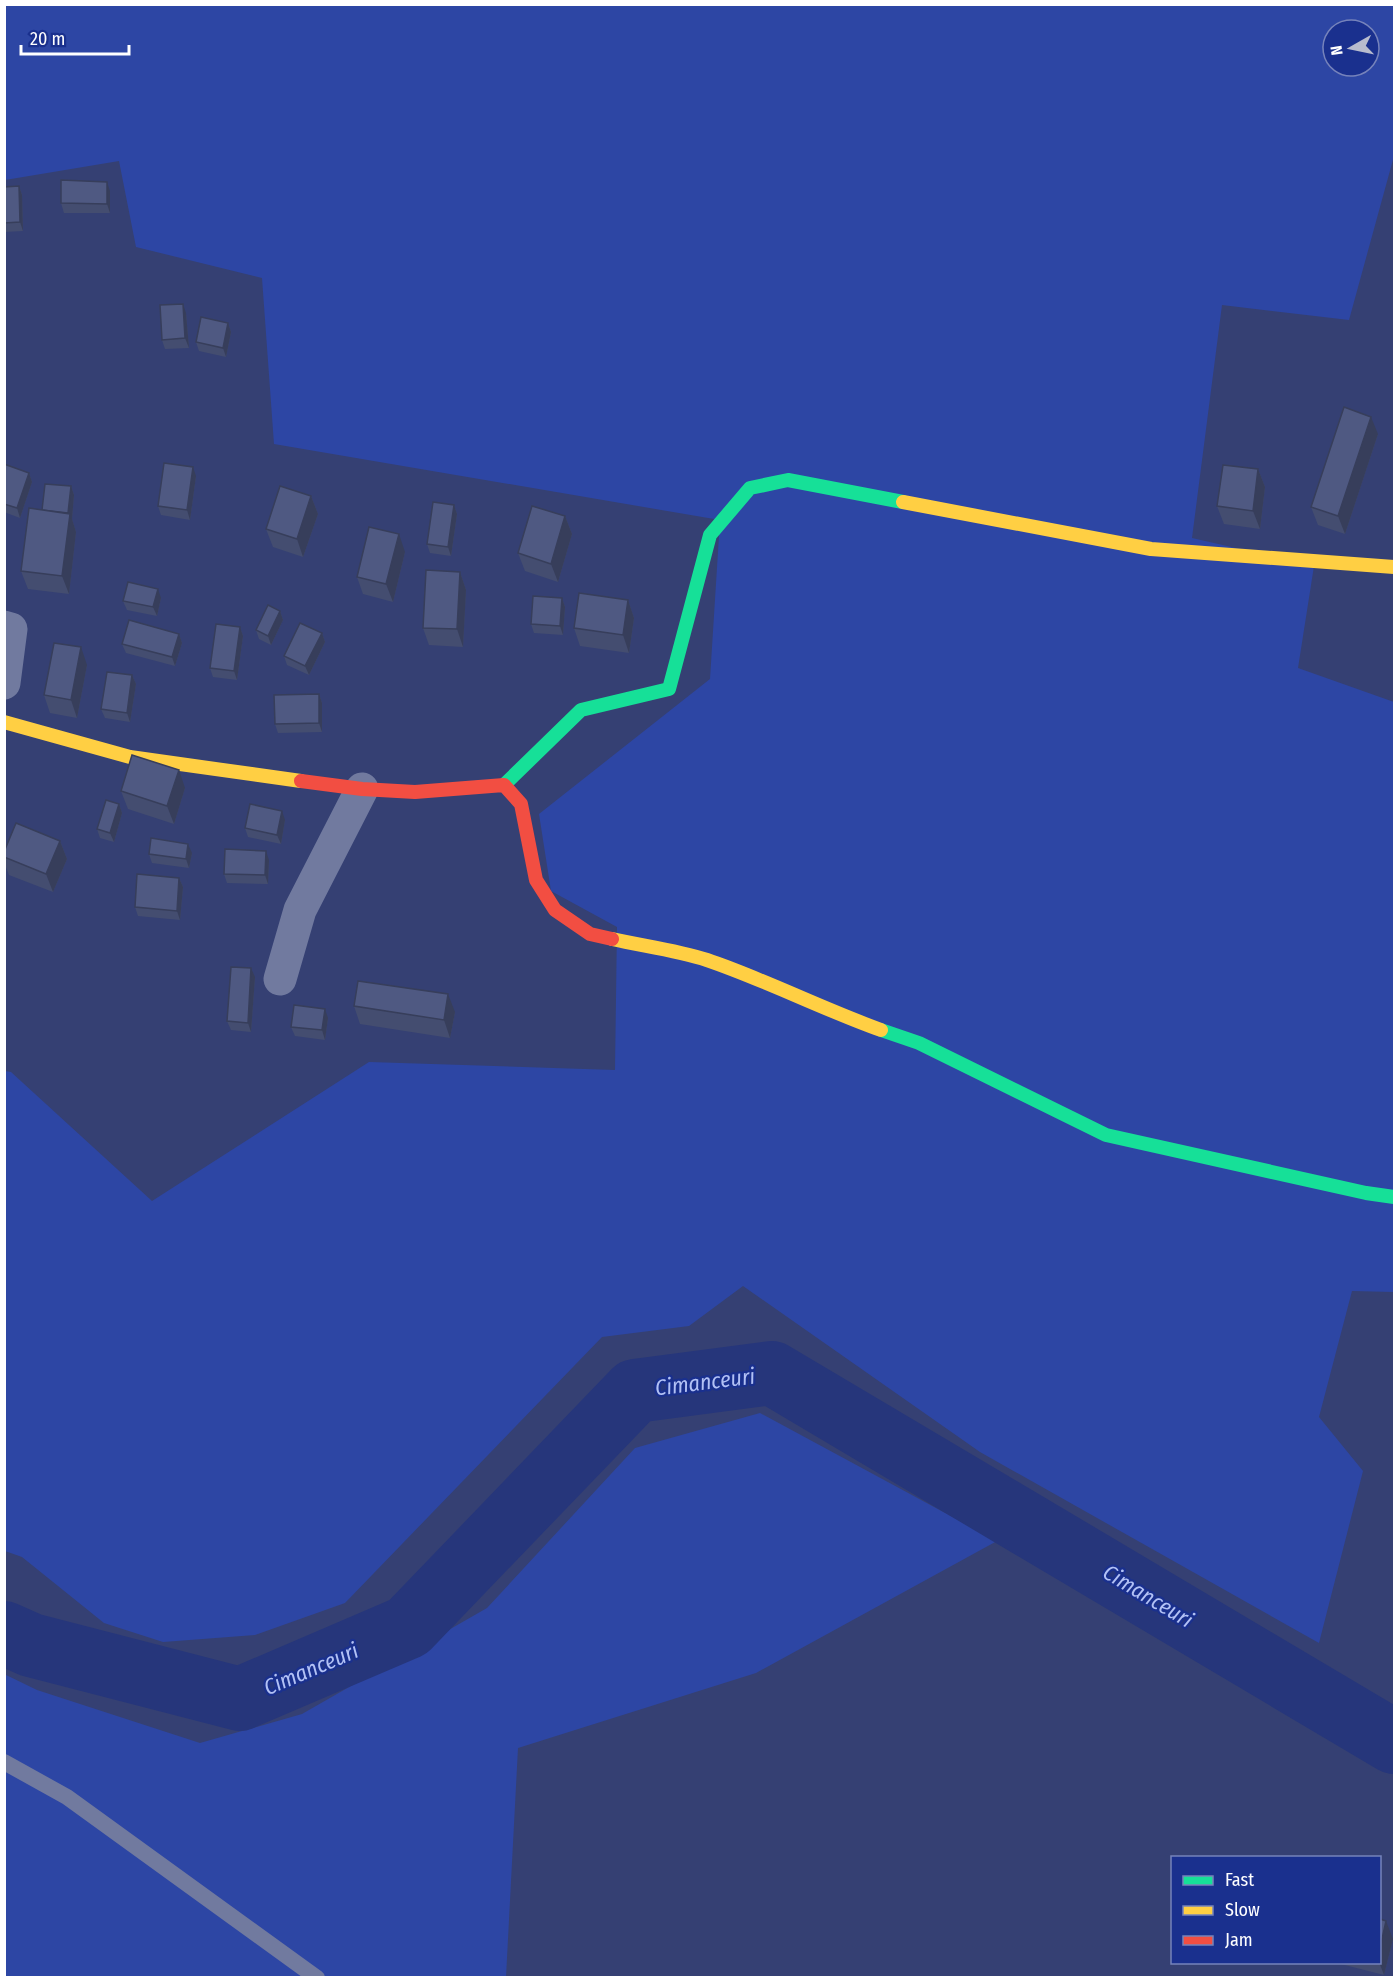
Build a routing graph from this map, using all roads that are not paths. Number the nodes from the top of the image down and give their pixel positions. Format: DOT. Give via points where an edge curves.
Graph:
graph roads {
  1 [pos="1395,567"];
  2 [pos="4,627"];
  3 [pos="4,683"];
  4 [pos="4,722"];
  5 [pos="504,785"];
  6 [pos="362,789"];
  7 [pos="280,979"];
  8 [pos="1395,1197"];
  9 [pos="4,1762"];
  10 [pos="317,1977"];
  1 -- 5 [label="street" via="1151,549 788,480 750,488 710,535 669,689 581,710"];
  2 -- 3 [label="street" via="11,629"];
  4 -- 6 [label="street" via="130,757"];
  5 -- 6 [label="street" via="415,792"];
  5 -- 8 [label="street" via="521,804 536,880 555,910 590,934 705,960 767,983 838,1015 919,1043 1106,1135"];
  6 -- 7 [label="street" via="300,910"];
  9 -- 10 [label="lane" via="67,1797"];
}
